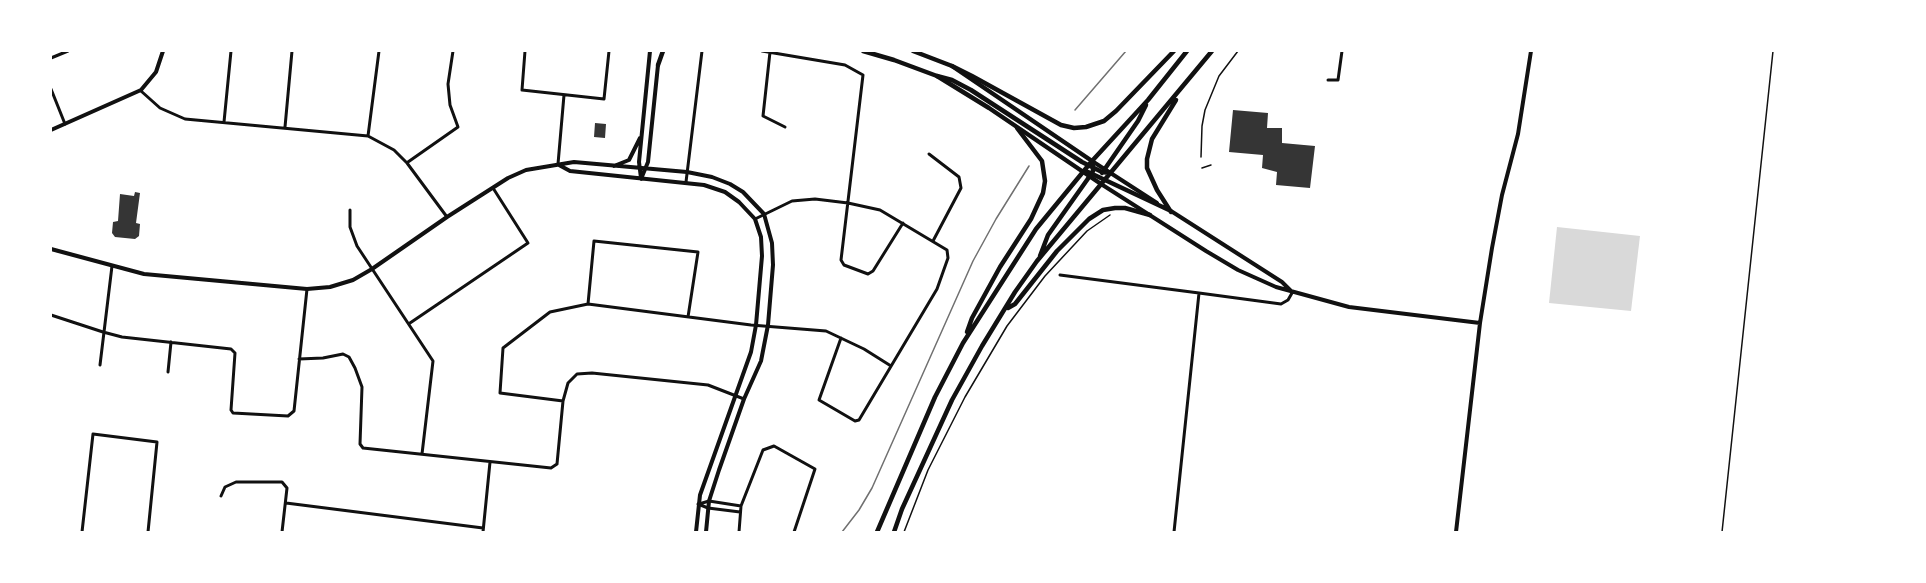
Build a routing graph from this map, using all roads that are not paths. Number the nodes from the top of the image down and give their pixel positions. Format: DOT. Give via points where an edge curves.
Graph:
graph roads {
  1 [pos="68,51"];
  2 [pos="163,51"];
  3 [pos="231,51"];
  4 [pos="292,51"];
  5 [pos="379,51"];
  6 [pos="453,51"];
  7 [pos="525,51"];
  8 [pos="609,51"];
  9 [pos="650,51"];
  10 [pos="662,51"];
  11 [pos="702,51"];
  12 [pos="762,51"];
  13 [pos="863,51"];
  14 [pos="914,51"];
  15 [pos="1174,51"];
  16 [pos="1187,51"];
  17 [pos="1212,51"];
  18 [pos="1342,51"];
  19 [pos="1531,51"];
  20 [pos="1773,51"];
  21 [pos="770,52"];
  22 [pos="51,58"];
  23 [pos="658,64"];
  24 [pos="952,66"];
  25 [pos="937,76"];
  26 [pos="1329,80"];
  27 [pos="1186,85"];
  28 [pos="51,89"];
  29 [pos="141,90"];
  30 [pos="564,95"];
  31 [pos="1148,100"];
  32 [pos="224,122"];
  33 [pos="65,124"];
  34 [pos="785,127"];
  35 [pos="285,128"];
  36 [pos="1017,128"];
  37 [pos="51,130"];
  38 [pos="642,132"];
  39 [pos="368,136"];
  40 [pos="929,154"];
  41 [pos="1092,161"];
  42 [pos="407,163"];
  43 [pos="558,164"];
  44 [pos="1088,165"];
  45 [pos="613,166"];
  46 [pos="639,169"];
  47 [pos="646,169"];
  48 [pos="687,172"];
  49 [pos="1082,172"];
  50 [pos="1091,173"];
  51 [pos="1110,173"];
  52 [pos="1102,177"];
  53 [pos="641,179"];
  54 [pos="686,182"];
  55 [pos="492,188"];
  56 [pos="848,203"];
  57 [pos="350,210"];
  58 [pos="1172,212"];
  59 [pos="764,214"];
  60 [pos="1150,215"];
  61 [pos="447,217"];
  62 [pos="754,219"];
  63 [pos="903,223"];
  64 [pos="933,241"];
  65 [pos="51,249"];
  66 [pos="1037,261"];
  67 [pos="112,266"];
  68 [pos="372,269"];
  69 [pos="1060,275"];
  70 [pos="307,289"];
  71 [pos="1199,292"];
  72 [pos="1292,292"];
  73 [pos="588,304"];
  74 [pos="1005,309"];
  75 [pos="51,315"];
  76 [pos="688,317"];
  77 [pos="410,323"];
  78 [pos="1480,323"];
  79 [pos="756,325"];
  80 [pos="768,325"];
  81 [pos="103,332"];
  82 [pos="841,338"];
  83 [pos="171,342"];
  84 [pos="963,343"];
  85 [pos="299,359"];
  86 [pos="100,364"];
  87 [pos="891,366"];
  88 [pos="168,372"];
  89 [pos="734,394"];
  90 [pos="744,399"];
  91 [pos="563,401"];
  92 [pos="422,454"];
  93 [pos="490,462"];
  94 [pos="221,496"];
  95 [pos="709,501"];
  96 [pos="286,503"];
  97 [pos="698,504"];
  98 [pos="741,506"];
  99 [pos="708,508"];
  100 [pos="740,512"];
  101 [pos="483,530"];
  102 [pos="82,532"];
  103 [pos="148,532"];
  104 [pos="282,532"];
  105 [pos="696,532"];
  106 [pos="706,532"];
  107 [pos="739,532"];
  108 [pos="794,532"];
  109 [pos="877,532"];
  110 [pos="894,532"];
  111 [pos="1174,532"];
  112 [pos="1456,532"];
  113 [pos="1722,532"];
  1 -- 22 [label="street"];
  2 -- 29 [label="street" via="156,72"];
  3 -- 32 [label="street"];
  4 -- 35 [label="street"];
  5 -- 39 [label="street"];
  6 -- 42 [label="street" via="448,84 458,127"];
  7 -- 30 [label="street" via="522,90"];
  8 -- 30 [label="street" via="604,99"];
  9 -- 38 [label="street"];
  10 -- 23 [label="main road"];
  11 -- 48 [label="street"];
  12 -- 21 [label="street"];
  13 -- 25 [label="main road"];
  14 -- 24 [label="main road"];
  15 -- 24 [label="main road" via="1104,121 1074,128 1061,125"];
  16 -- 31 [label="main road"];
  17 -- 27 [label="main road"];
  18 -- 26 [label="street" via="1338,80"];
  19 -- 78 [label="street"];
  20 -- 113 [label="lane"];
  21 -- 34 [label="street" via="763,116"];
  21 -- 56 [label="street" via="845,65 863,75"];
  23 -- 47 [label="street"];
  24 -- 41 [label="main road"];
  25 -- 36 [label="main road"];
  25 -- 44 [label="main road" via="971,90"];
  27 -- 51 [label="main road"];
  27 -- 58 [label="main road" via="1147,151 1147,168"];
  28 -- 33 [label="street"];
  29 -- 32 [label="street" via="154,104 175,116"];
  29 -- 33 [label="street"];
  30 -- 43 [label="street"];
  31 -- 41 [label="main road"];
  31 -- 52 [label="main road"];
  32 -- 35 [label="street"];
  33 -- 37 [label="street"];
  35 -- 39 [label="street"];
  36 -- 49 [label="main road"];
  36 -- 84 [label="main road" via="1041,161 1043,193 972,318"];
  38 -- 45 [label="street" via="629,160"];
  38 -- 46 [label="street"];
  39 -- 42 [label="street" via="394,150"];
  40 -- 64 [label="street" via="959,177 962,188"];
  41 -- 44 [label="main road"];
  41 -- 50 [label="main road"];
  41 -- 52 [label="street"];
  42 -- 61 [label="street"];
  43 -- 45 [label="street"];
  43 -- 53 [label="street" via="570,171"];
  43 -- 55 [label="street" via="526,170"];
  44 -- 49 [label="main road"];
  44 -- 50 [label="main road"];
  45 -- 46 [label="street"];
  46 -- 47 [label="street"];
  46 -- 53 [label="street"];
  47 -- 48 [label="street"];
  47 -- 53 [label="street"];
  48 -- 54 [label="street"];
  48 -- 59 [label="street" via="730,184"];
  49 -- 50 [label="main road"];
  49 -- 84 [label="main road" via="1036,229"];
  50 -- 52 [label="main road"];
  50 -- 52 [label="main road"];
  50 -- 66 [label="main road" via="1048,235"];
  51 -- 52 [label="main road"];
  51 -- 52 [label="street"];
  51 -- 58 [label="street"];
  52 -- 58 [label="main road"];
  52 -- 60 [label="street"];
  52 -- 66 [label="main road"];
  53 -- 54 [label="street"];
  54 -- 62 [label="street" via="725,192"];
  55 -- 61 [label="street"];
  55 -- 77 [label="street" via="528,243"];
  56 -- 59 [label="street" via="792,201"];
  56 -- 63 [label="street" via="880,210"];
  56 -- 63 [label="street" via="841,260 844,265 868,274"];
  57 -- 68 [label="street" via="350,227 357,246"];
  58 -- 72 [label="street"];
  59 -- 62 [label="street"];
  59 -- 80 [label="street" via="773,265"];
  60 -- 72 [label="street" via="1238,270"];
  60 -- 74 [label="main road" via="1115,208 1089,219 1014,304"];
  61 -- 68 [label="street"];
  62 -- 79 [label="street" via="762,256"];
  63 -- 64 [label="street"];
  64 -- 87 [label="street" via="947,250 948,258 937,289"];
  65 -- 67 [label="street"];
  66 -- 74 [label="main road"];
  67 -- 70 [label="street" via="144,274"];
  67 -- 81 [label="street"];
  68 -- 70 [label="street" via="342,284"];
  68 -- 77 [label="street"];
  69 -- 71 [label="street"];
  70 -- 85 [label="street"];
  71 -- 72 [label="street" via="1281,304"];
  71 -- 111 [label="street"];
  72 -- 78 [label="street" via="1349,307"];
  73 -- 76 [label="street"];
  73 -- 76 [label="street" via="594,241 698,252"];
  73 -- 91 [label="street" via="550,312 503,348 500,393"];
  74 -- 110 [label="main road" via="952,400"];
  75 -- 81 [label="street"];
  76 -- 79 [label="street"];
  77 -- 92 [label="street" via="433,362"];
  78 -- 112 [label="street"];
  79 -- 80 [label="street"];
  79 -- 89 [label="street" via="751,352"];
  80 -- 82 [label="street" via="826,331"];
  80 -- 90 [label="street" via="761,361"];
  81 -- 83 [label="street"];
  81 -- 86 [label="street"];
  82 -- 87 [label="street"];
  82 -- 87 [label="street" via="819,400 855,421"];
  83 -- 85 [label="street" via="231,349 233,413 288,416 294,411"];
  83 -- 88 [label="street"];
  84 -- 109 [label="main road" via="935,397"];
  85 -- 92 [label="street" via="343,354 349,357 362,387 363,448"];
  89 -- 90 [label="street"];
  89 -- 91 [label="street" via="708,385 592,373 578,374 568,383"];
  89 -- 97 [label="street"];
  90 -- 95 [label="street"];
  91 -- 93 [label="street" via="557,464 551,468"];
  92 -- 93 [label="street"];
  93 -- 101 [label="street"];
  94 -- 96 [label="street" via="225,487 236,482 282,482"];
  95 -- 97 [label="street"];
  95 -- 98 [label="street"];
  95 -- 99 [label="street"];
  96 -- 101 [label="street"];
  96 -- 104 [label="street"];
  97 -- 99 [label="street"];
  97 -- 105 [label="street"];
  98 -- 100 [label="street"];
  98 -- 108 [label="street" via="764,450 774,446 815,469"];
  99 -- 100 [label="street"];
  99 -- 106 [label="street"];
  100 -- 107 [label="street"];
  102 -- 103 [label="street" via="93,434 157,442"];
}
